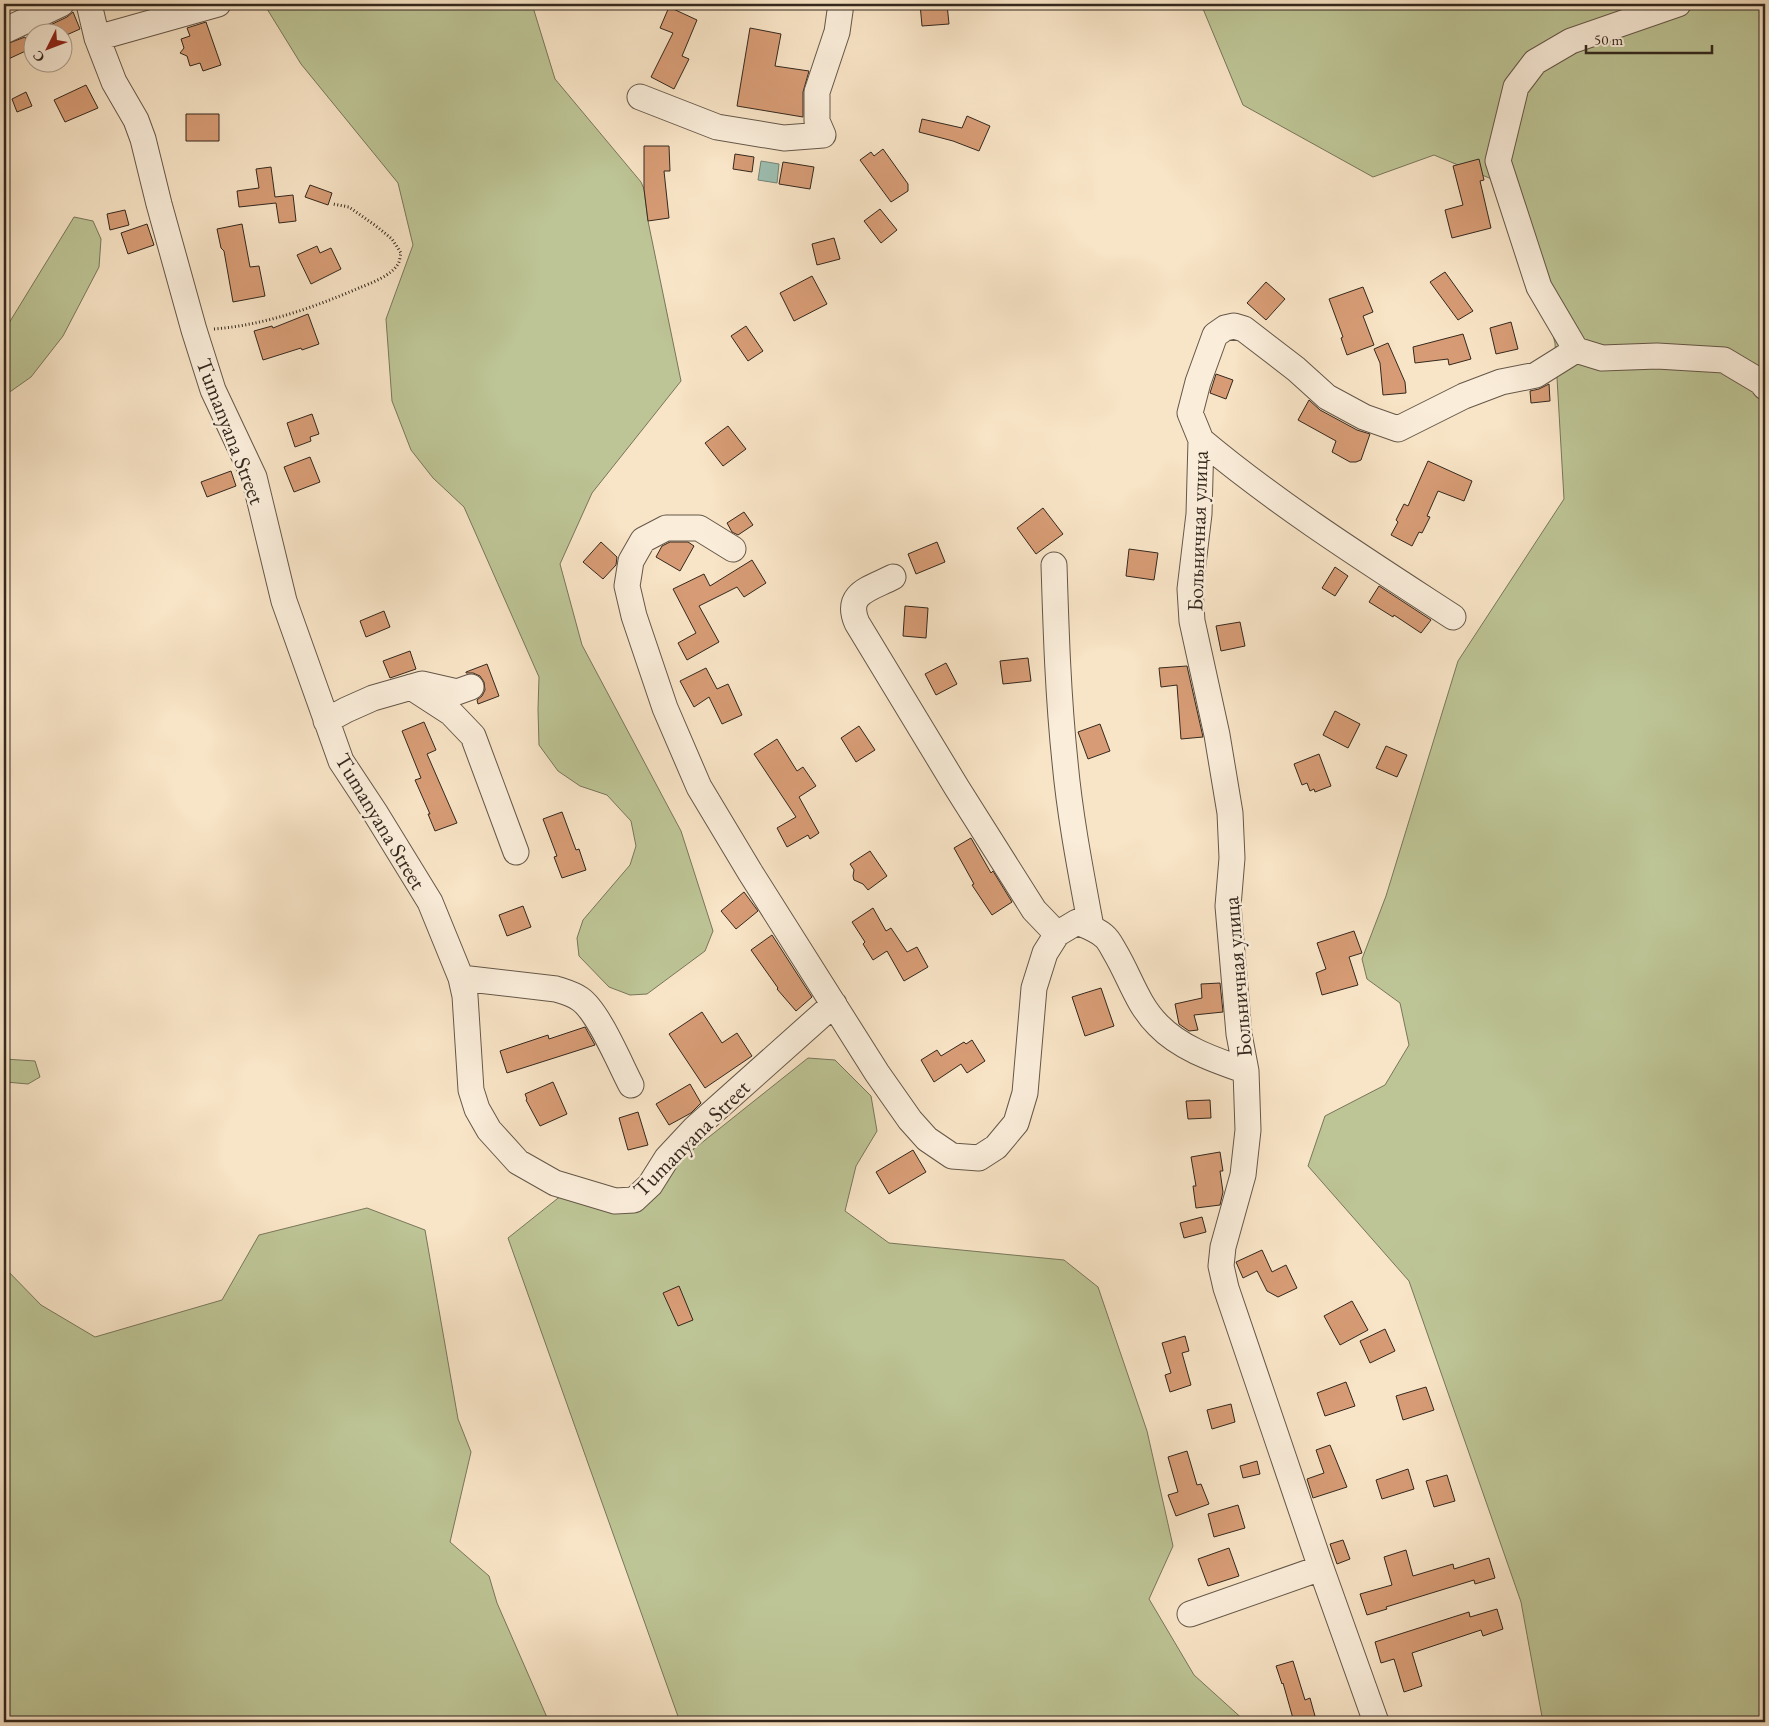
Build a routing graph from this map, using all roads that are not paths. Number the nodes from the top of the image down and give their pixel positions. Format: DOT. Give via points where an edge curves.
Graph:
graph roads {
  1 [pos="61,4"];
  2 [pos="89,4"];
  3 [pos="218,4"];
  4 [pos="841,4"];
  5 [pos="1678,4"];
  6 [pos="4,31"];
  7 [pos="97,38"];
  8 [pos="640,97"];
  9 [pos="1576,350"];
  10 [pos="1765,387"];
  11 [pos="1201,440"];
  12 [pos="733,549"];
  13 [pos="1054,565"];
  14 [pos="893,578"];
  15 [pos="1453,617"];
  16 [pos="472,687"];
  17 [pos="411,688"];
  18 [pos="326,721"];
  19 [pos="516,852"];
  20 [pos="1091,927"];
  21 [pos="1056,934"];
  22 [pos="461,978"];
  23 [pos="834,1004"];
  24 [pos="1246,1071"];
  25 [pos="630,1085"];
  26 [pos="1321,1568"];
  27 [pos="1190,1614"];
  28 [pos="1376,1722"];
  1 -- 6 [label="street"];
  2 -- 7 [label="street, Tumanyana Street"];
  3 -- 7 [label="street"];
  4 -- 8 [label="street" via="837,32 817,92 817,120 824,135 784,138 718,127"];
  5 -- 9 [label="street" via="1571,41 1535,62 1516,87 1498,161 1539,287"];
  7 -- 18 [label="street, Tumanyana Street" via="114,82 143,139 194,330 213,390 254,478 284,601"];
  9 -- 10 [label="street" via="1602,358 1657,356 1724,360"];
  9 -- 11 [label="street, Больничная улица" via="1536,375 1501,382 1464,396 1398,429 1327,397 1244,329 1225,328 1214,335 1190,413"];
  11 -- 15 [label="street" via="1323,532"];
  11 -- 24 [label="street, Больничная улица" via="1199,514 1190,589 1230,813 1232,858 1228,906 1239,1034"];
  12 -- 23 [label="street" via="699,528 666,528 643,540 631,561 627,586 665,708 699,787"];
  13 -- 20 [label="street" via="1065,763"];
  14 -- 21 [label="street" via="861,593 852,612 857,623 1034,910"];
  16 -- 17 [label="street" via="457,692 422,684"];
  17 -- 18 [label="street" via="373,698"];
  17 -- 19 [label="street" via="451,713 472,736"];
  18 -- 22 [label="street, Tumanyana Street" via="341,761 430,902"];
  20 -- 21 [label="street" via="1077,922"];
  20 -- 24 [label="street" via="1105,937 1139,1001 1157,1024 1175,1040"];
  21 -- 23 [label="street" via="1045,953 1034,988 1025,1093 1016,1123 996,1147 979,1158 952,1156 928,1139 910,1120"];
  22 -- 23 [label="street, Tumanyana Street" via="471,1090 489,1130 518,1162 555,1183 615,1201 634,1200 650,1185 667,1158 695,1128"];
  22 -- 25 [label="street" via="556,989 582,1000 593,1012"];
  24 -- 26 [label="street, Больничная улица" via="1248,1130 1243,1175 1223,1247 1221,1266"];
  26 -- 27 [label="street"];
  26 -- 28 [label="street, Больничная улица"];
}
